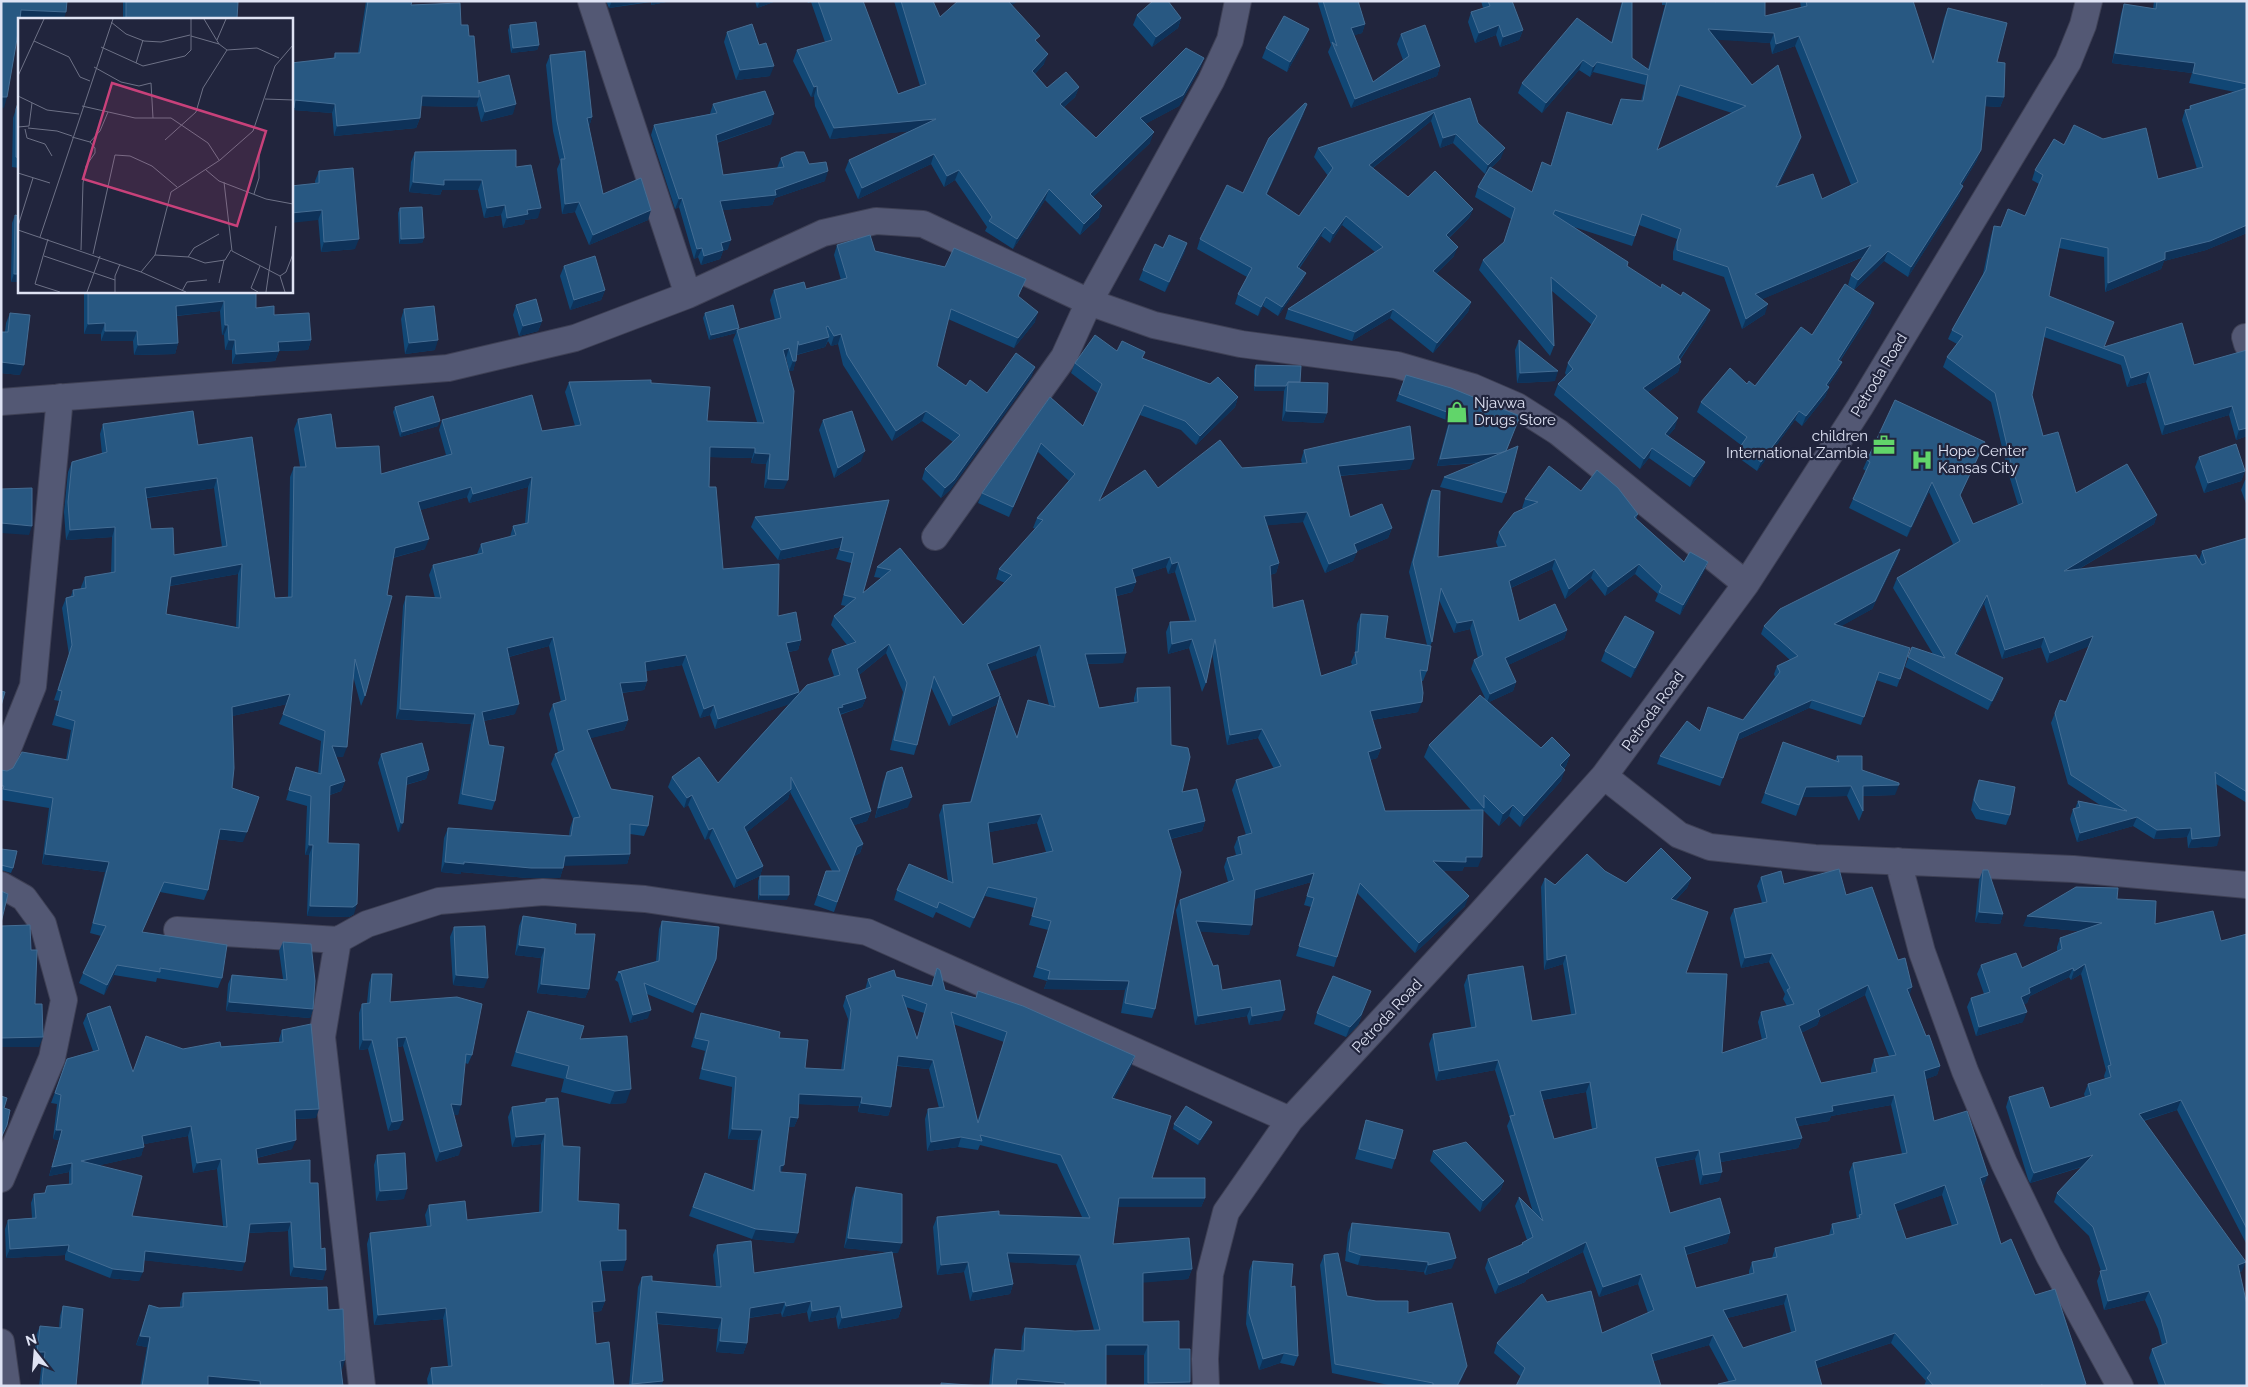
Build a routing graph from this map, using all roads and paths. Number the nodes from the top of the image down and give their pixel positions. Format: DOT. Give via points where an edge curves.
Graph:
graph roads {
  1 [pos="591,1"];
  2 [pos="1238,1"];
  3 [pos="2089,1"];
  4 [pos="688,295"];
  5 [pos="1089,302"];
  6 [pos="60,397"];
  7 [pos="1,402"];
  8 [pos="935,537"];
  9 [pos="1746,584"];
  10 [pos="1,766"];
  11 [pos="1604,776"];
  12 [pos="1898,861"];
  13 [pos="1,885"];
  14 [pos="2247,885"];
  15 [pos="177,930"];
  16 [pos="338,940"];
  17 [pos="1290,1120"];
  18 [pos="1,1179"];
  19 [pos="1,1342"];
  20 [pos="8,1386"];
  21 [pos="362,1386"];
  22 [pos="1206,1386"];
  23 [pos="2120,1386"];
  1 -- 4 [label="street"];
  2 -- 5 [label="street" via="1230,40 1211,81"];
  3 -- 9 [label="street, Petroda Road" via="2083,25 2062,71 1860,407"];
  4 -- 5 [label="street" via="823,233 876,221 923,224"];
  4 -- 6 [label="street" via="575,338 448,368"];
  5 -- 8 [label="street" via="1064,357"];
  5 -- 9 [label="street" via="1154,325 1241,344 1397,364 1482,391 1517,406 1558,432"];
  6 -- 7 [label="street"];
  6 -- 10 [label="street" via="33,686"];
  9 -- 11 [label="street, Petroda Road"];
  11 -- 12 [label="street" via="1679,835 1710,848 1815,858"];
  11 -- 17 [label="street, Petroda Road"];
  12 -- 14 [label="street" via="2073,869"];
  12 -- 23 [label="street" via="1922,952 1965,1072 2049,1256"];
  13 -- 18 [label="street" via="24,898 43,924 64,1000 52,1058"];
  15 -- 16 [label="street"];
  16 -- 17 [label="street" via="367,924 439,901 543,892 645,899 868,932"];
  16 -- 21 [label="street" via="322,1037"];
  17 -- 22 [label="street, Petroda Road" via="1226,1212 1210,1274"];
  19 -- 20 [label="street"];
}
